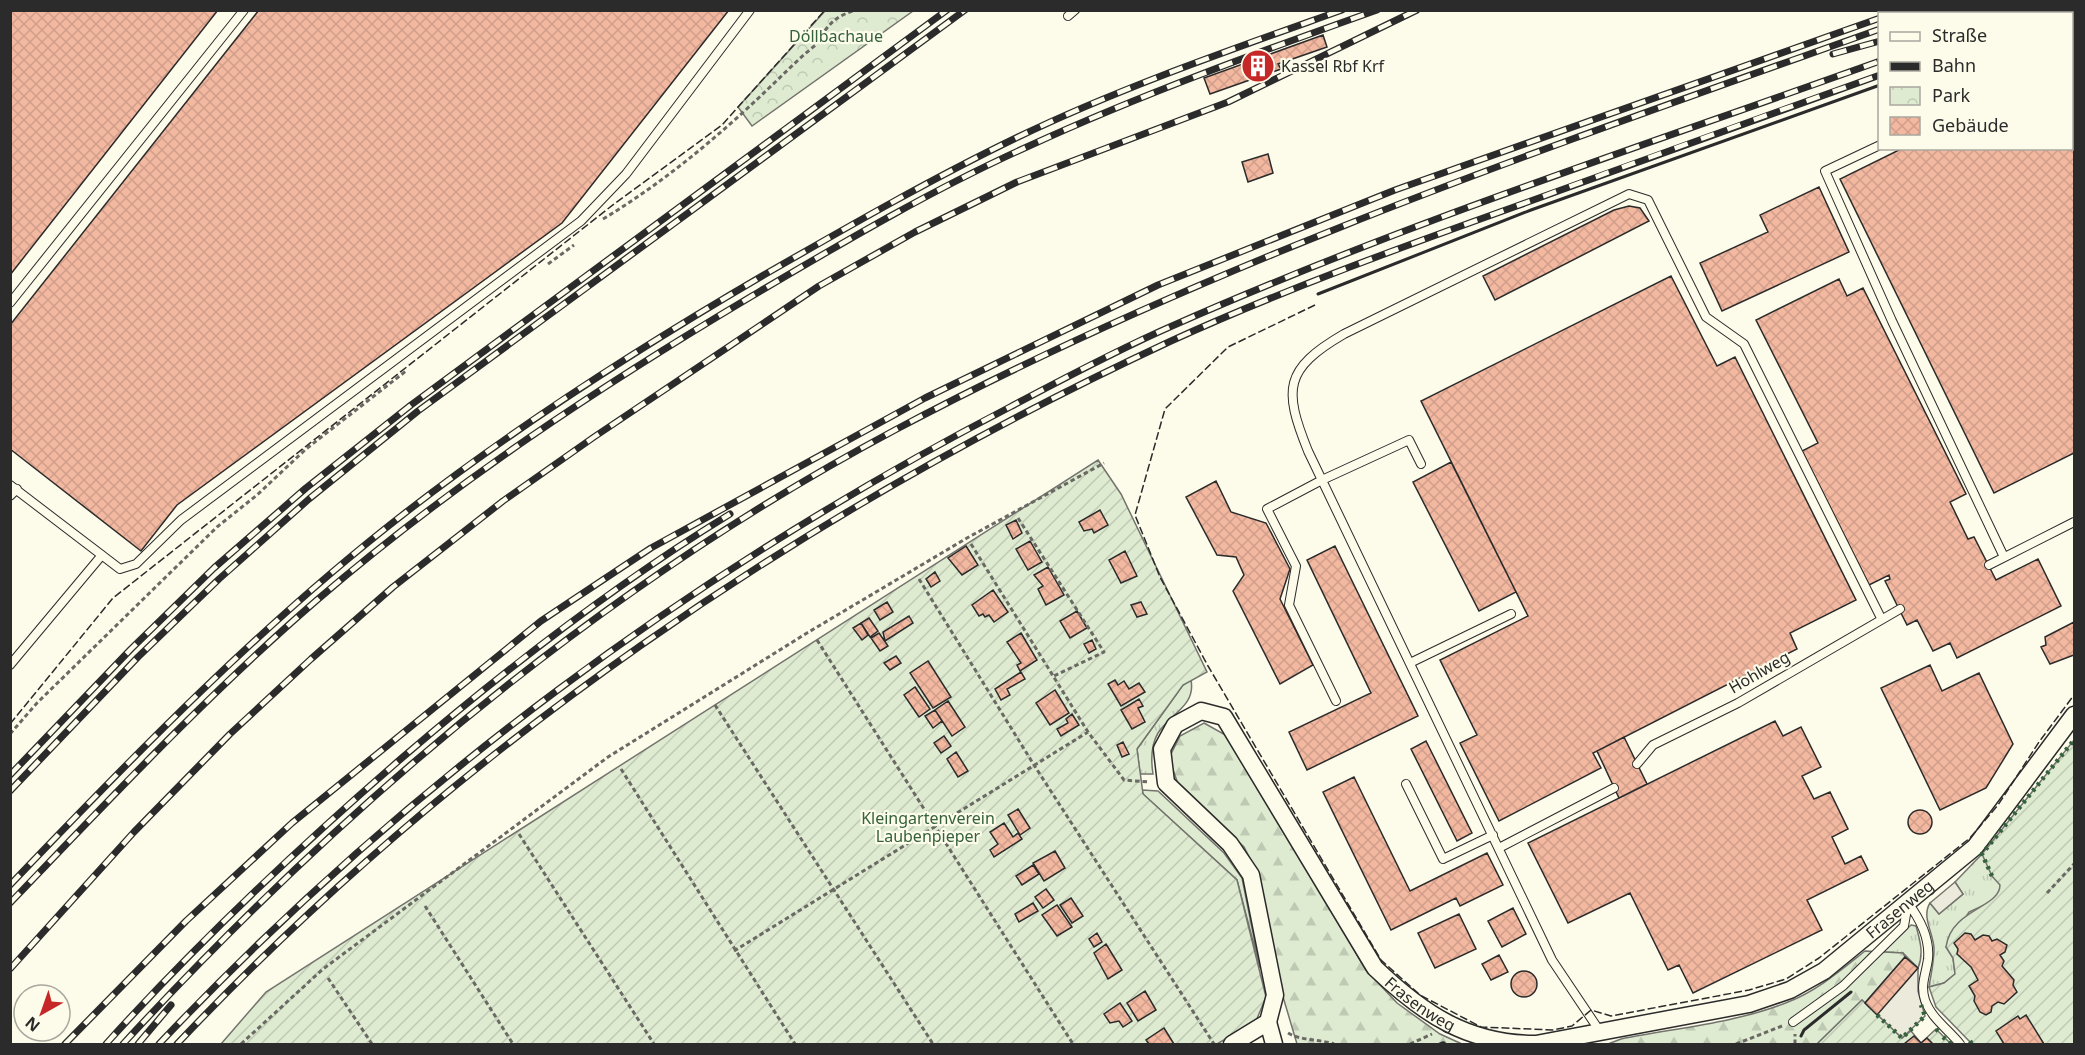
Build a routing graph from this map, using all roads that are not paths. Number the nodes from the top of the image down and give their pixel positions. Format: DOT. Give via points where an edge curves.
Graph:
graph roads {
  1 [pos="244,10"];
  2 [pos="750,10"];
  3 [pos="1878,146"];
  4 [pos="10,303"];
  5 [pos="1421,464"];
  6 [pos="1322,480"];
  7 [pos="13,490"];
  8 [pos="2074,522"];
  9 [pos="102,555"];
  10 [pos="2004,557"];
  11 [pos="1989,565"];
  12 [pos="1900,609"];
  13 [pos="1511,614"];
  14 [pos="1881,618"];
  15 [pos="1410,663"];
  16 [pos="10,665"];
  17 [pos="1336,701"];
  18 [pos="2074,715"];
  19 [pos="1637,764"];
  20 [pos="1406,784"];
  21 [pos="1614,788"];
  22 [pos="1493,835"];
  23 [pos="1499,848"];
  24 [pos="1908,903"];
  25 [pos="1268,1022"];
  26 [pos="1793,1022"];
  27 [pos="1601,1033"];
  28 [pos="1232,1044"];
  29 [pos="1274,1044"];
  30 [pos="1960,1044"];
  1 -- 4 [label="lane"];
  2 -- 9 [label="lane" via="626,174 581,220 181,520 136,564 120,569"];
  3 -- 10 [label="lane" via="1825,171"];
  5 -- 6 [label="lane" via="1409,440"];
  6 -- 14 [label="lane" via="1294,417 1291,392 1300,367 1314,351 1629,195 1638,196 1648,200 1706,317 1744,344"];
  6 -- 15 [label="lane"];
  6 -- 17 [label="lane" via="1267,509 1296,566 1289,605"];
  7 -- 9 [label="lane"];
  8 -- 10 [label="lane"];
  9 -- 16 [label="lane"];
  10 -- 11 [label="lane"];
  12 -- 14 [label="lane, Hohlweg"];
  13 -- 15 [label="lane"];
  14 -- 19 [label="lane, Hohlweg" via="1738,703 1653,745"];
  15 -- 22 [label="lane"];
  18 -- 24 [label="street, Frasenweg" via="1975,847"];
  20 -- 22 [label="lane" via="1443,859"];
  21 -- 23 [label="lane"];
  22 -- 23 [label="lane"];
  23 -- 27 [label="lane" via="1552,960"];
  24 -- 26 [label="lane" via="1904,926 1843,986"];
  24 -- 27 [label="street, Frasenweg" via="1824,971 1790,990 1749,1004"];
  24 -- 30 [label="lane" via="1920,918 1928,949 1922,978 1925,1001"];
  25 -- 27 [label="street, Frasenweg" via="1275,995 1251,875 1230,844 1166,783 1162,749 1176,725 1201,711 1224,717 1376,968 1404,995 1450,1026 1510,1044 1536,1044"];
  25 -- 28 [label="street"];
  25 -- 29 [label="street"];
}
